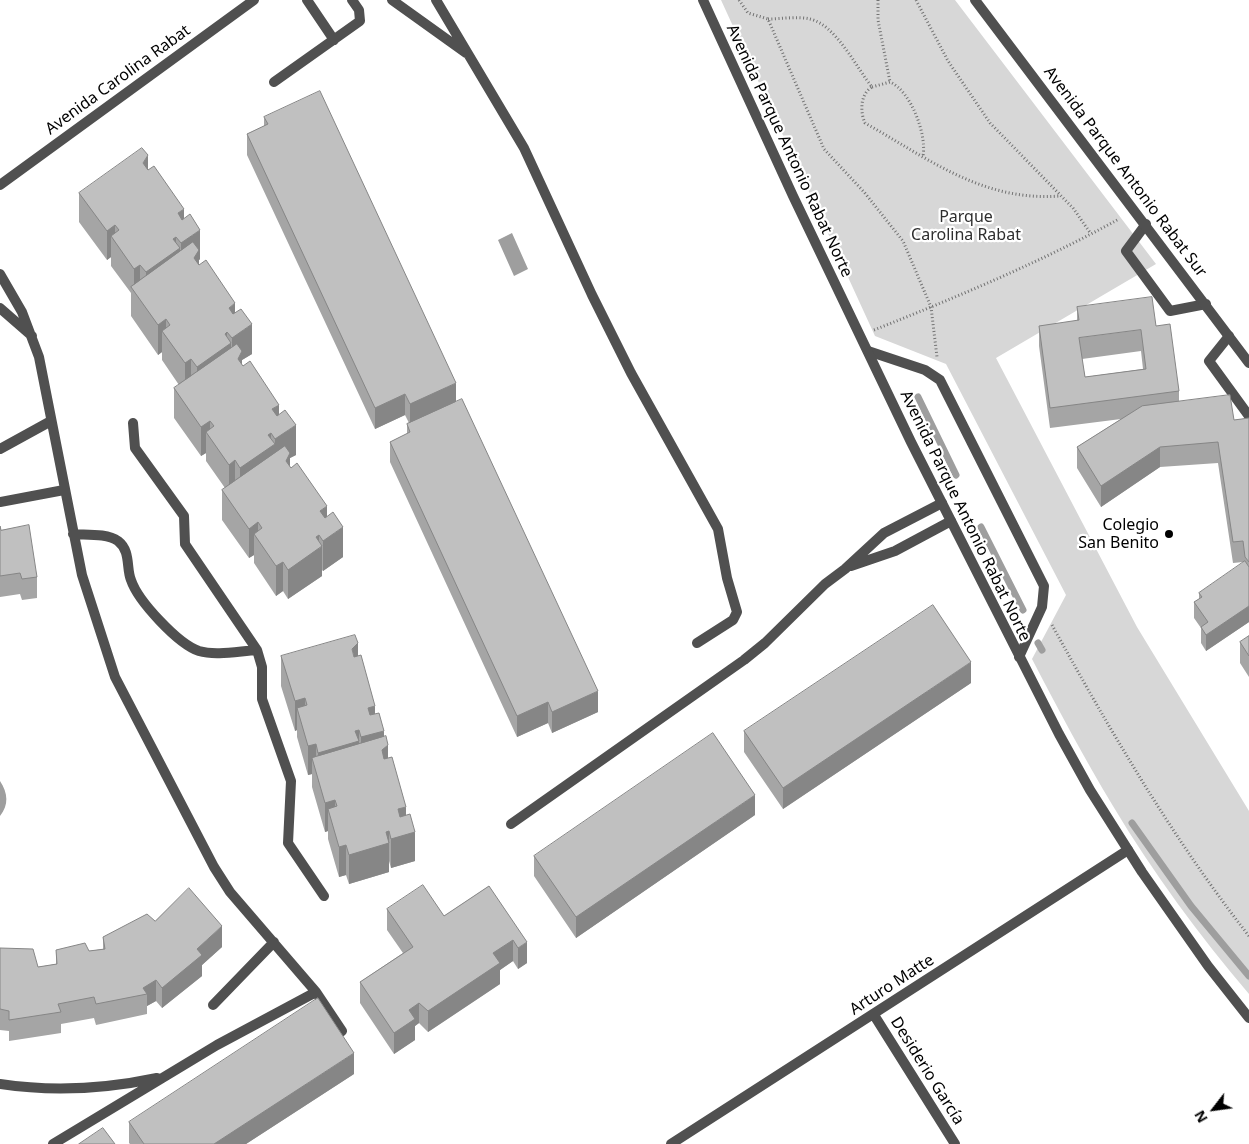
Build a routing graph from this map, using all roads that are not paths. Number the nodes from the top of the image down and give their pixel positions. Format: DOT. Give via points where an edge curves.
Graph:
graph roads {
  1 [pos="254,0"];
  2 [pos="307,0"];
  3 [pos="352,0"];
  4 [pos="392,0"];
  5 [pos="436,0"];
  6 [pos="702,0"];
  7 [pos="975,0"];
  8 [pos="334,40"];
  9 [pos="471,56"];
  10 [pos="274,82"];
  11 [pos="0,185"];
  12 [pos="1146,224"];
  13 [pos="0,274"];
  14 [pos="1206,304"];
  15 [pos="0,308"];
  16 [pos="32,336"];
  17 [pos="1229,336"];
  18 [pos="868,351"];
  19 [pos="1249,363"];
  20 [pos="1249,416"];
  21 [pos="51,421"];
  22 [pos="133,423"];
  23 [pos="0,449"];
  24 [pos="64,490"];
  25 [pos="0,502"];
  26 [pos="942,504"];
  27 [pos="951,521"];
  28 [pos="73,534"];
  29 [pos="846,568"];
  30 [pos="697,643"];
  31 [pos="257,650"];
  32 [pos="1019,657"];
  33 [pos="511,824"];
  34 [pos="1128,850"];
  35 [pos="324,896"];
  36 [pos="274,942"];
  37 [pos="316,992"];
  38 [pos="213,1004"];
  39 [pos="874,1015"];
  40 [pos="1249,1018"];
  41 [pos="342,1031"];
  42 [pos="165,1076"];
  43 [pos="0,1084"];
  44 [pos="53,1144"];
  45 [pos="671,1144"];
  46 [pos="955,1144"];
  1 -- 11 [label="street, Avenida Carolina Rabat"];
  2 -- 8 [label="street"];
  3 -- 8 [label="street" via="359,10 360,21"];
  4 -- 9 [label="street"];
  5 -- 9 [label="street"];
  6 -- 18 [label="street, Avenida Parque Antonio Rabat Norte"];
  7 -- 12 [label="street, Avenida Parque Antonio Rabat Sur"];
  8 -- 10 [label="street"];
  9 -- 30 [label="street" via="524,148 631,373 718,529 737,612 733,620"];
  12 -- 14 [label="street, Avenida Parque Antonio Rabat Sur"];
  12 -- 14 [label="street" via="1126,251 1170,311"];
  13 -- 16 [label="street"];
  14 -- 17 [label="street, Avenida Parque Antonio Rabat Sur"];
  15 -- 16 [label="street"];
  16 -- 21 [label="street"];
  17 -- 19 [label="street, Avenida Parque Antonio Rabat Sur"];
  17 -- 20 [label="street" via="1209,361"];
  18 -- 26 [label="street, Avenida Parque Antonio Rabat Norte"];
  18 -- 32 [label="street" via="925,370 940,380 1044,586 1042,607"];
  21 -- 23 [label="street"];
  21 -- 24 [label="street"];
  22 -- 31 [label="street" via="135,448 184,516 185,544"];
  24 -- 25 [label="street"];
  24 -- 28 [label="street"];
  26 -- 27 [label="street, Avenida Parque Antonio Rabat Norte"];
  26 -- 29 [label="street" via="884,533"];
  27 -- 29 [label="street" via="895,550"];
  27 -- 32 [label="street, Avenida Parque Antonio Rabat Norte"];
  28 -- 31 [label="street" via="103,536 118,541 128,555 130,580 143,601 186,646 201,652"];
  28 -- 36 [label="street" via="82,575 115,678 214,867 230,892"];
  29 -- 33 [label="street" via="744,660"];
  31 -- 35 [label="street" via="262,667 262,699 291,780 288,843"];
  32 -- 34 [label="street, Avenida Parque Antonio Rabat Norte" via="1090,790"];
  34 -- 39 [label="street, Arturo Matte"];
  34 -- 40 [label="street, Avenida Parque Antonio Rabat Norte" via="1208,966"];
  36 -- 37 [label="street"];
  36 -- 38 [label="street"];
  37 -- 41 [label="street"];
  37 -- 42 [label="street"];
  39 -- 45 [label="street, Arturo Matte"];
  39 -- 46 [label="street, Desiderio García"];
  42 -- 43 [label="street" via="93,1088 56,1090"];
  42 -- 44 [label="street"];
}
